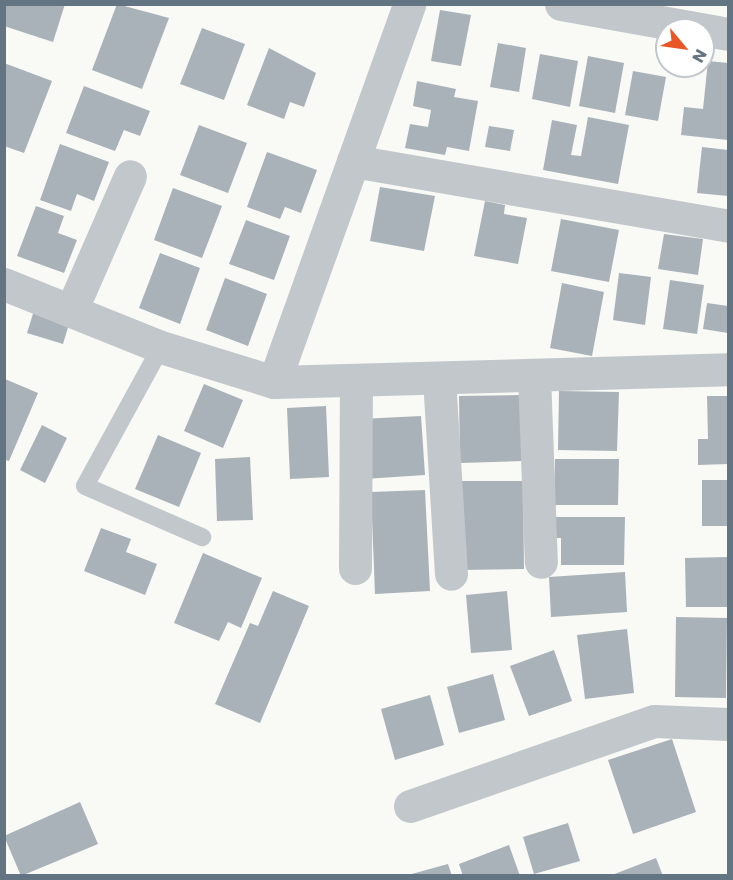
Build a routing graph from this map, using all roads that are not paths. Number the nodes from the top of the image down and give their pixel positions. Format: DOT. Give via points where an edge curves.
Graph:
graph roads {
  1 [pos="409,4"];
  2 [pos="561,4"];
  3 [pos="729,34"];
  4 [pos="353,161"];
  5 [pos="130,176"];
  6 [pos="729,226"];
  7 [pos="4,284"];
  8 [pos="71,310"];
  9 [pos="161,347"];
  10 [pos="729,369"];
  11 [pos="534,375"];
  12 [pos="439,378"];
  13 [pos="356,380"];
  14 [pos="274,382"];
  15 [pos="202,537"];
  16 [pos="541,562"];
  17 [pos="355,568"];
  18 [pos="451,574"];
  19 [pos="729,724"];
  20 [pos="410,806"];
  1 -- 4 [label="street"];
  2 -- 3 [label="street"];
  4 -- 6 [label="street"];
  4 -- 14 [label="street"];
  5 -- 8 [label="street"];
  7 -- 8 [label="street"];
  8 -- 9 [label="street"];
  9 -- 14 [label="street"];
  9 -- 15 [label="lane" via="85,486"];
  10 -- 11 [label="street"];
  11 -- 12 [label="street"];
  11 -- 16 [label="street"];
  12 -- 13 [label="street"];
  12 -- 18 [label="street"];
  13 -- 14 [label="street"];
  13 -- 17 [label="street"];
  19 -- 20 [label="street" via="654,721"];
}
